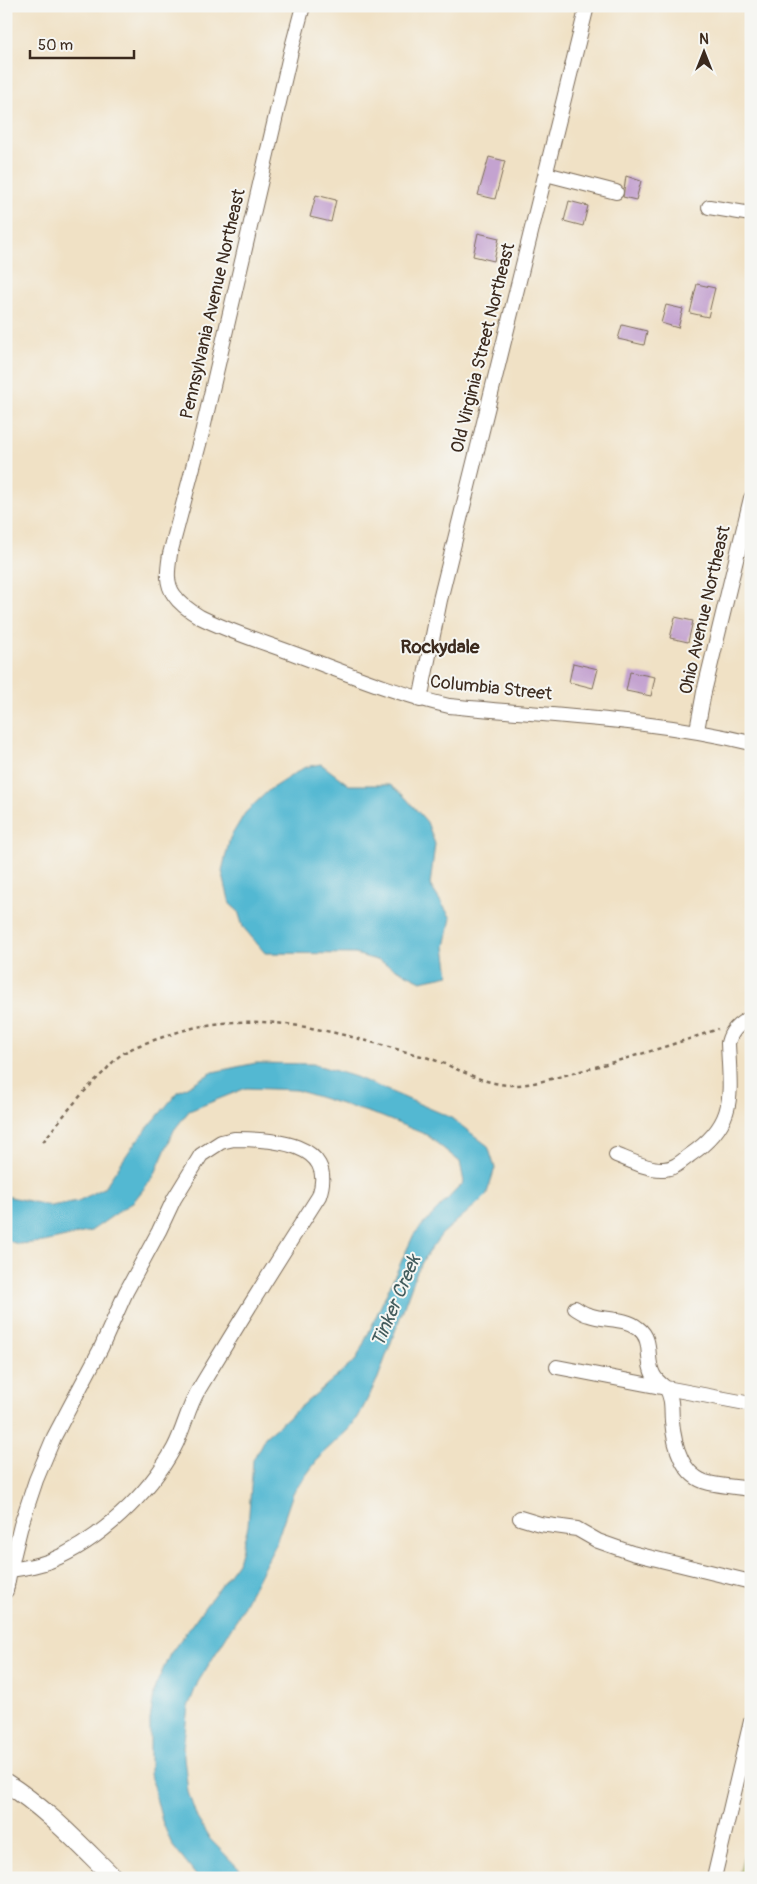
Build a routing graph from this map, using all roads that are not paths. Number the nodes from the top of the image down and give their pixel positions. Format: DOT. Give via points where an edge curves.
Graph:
graph roads {
  1 [pos="303,6"];
  2 [pos="587,6"];
  3 [pos="546,174"];
  4 [pos="616,192"];
  5 [pos="709,207"];
  6 [pos="751,214"];
  7 [pos="751,498"];
  8 [pos="184,606"];
  9 [pos="420,700"];
  10 [pos="697,730"];
  11 [pos="751,743"];
  12 [pos="745,1021"];
  13 [pos="616,1155"];
  14 [pos="575,1308"];
  15 [pos="557,1367"];
  16 [pos="666,1388"];
  17 [pos="751,1404"];
  18 [pos="751,1489"];
  19 [pos="520,1518"];
  20 [pos="10,1570"];
  21 [pos="751,1582"];
  22 [pos="6,1591"];
  23 [pos="751,1721"];
  24 [pos="6,1783"];
  25 [pos="114,1878"];
  26 [pos="714,1878"];
  1 -- 8 [label="street, Pennsylvania Avenue Northeast" via="202,433 170,554 169,585"];
  2 -- 3 [label="street, Old Virginia Street Northeast"];
  3 -- 4 [label="street"];
  3 -- 9 [label="street, Old Virginia Street Northeast" via="440,600"];
  5 -- 6 [label="street"];
  7 -- 10 [label="street, Ohio Avenue Northeast"];
  8 -- 9 [label="street, Columbia Street" via="221,626"];
  9 -- 10 [label="street, Columbia Street" via="449,706"];
  10 -- 11 [label="street, Columbia Street"];
  12 -- 13 [label="street" via="730,1034 730,1099 722,1124 713,1136 674,1167 665,1169 654,1169"];
  14 -- 16 [label="street" via="590,1316 638,1328 645,1335 652,1373"];
  15 -- 16 [label="street"];
  16 -- 17 [label="street"];
  16 -- 18 [label="street" via="671,1396 676,1448 691,1473 708,1483"];
  19 -- 21 [label="street" via="578,1529 598,1541 632,1553"];
  20 -- 20 [label="street" via="21,1525 54,1437 191,1169 209,1148 234,1138 276,1141 307,1151 320,1165 322,1186 319,1196 196,1393 176,1446 164,1466 131,1506 112,1523 50,1561"];
  20 -- 22 [label="street"];
  23 -- 26 [label="street"];
  24 -- 25 [label="main road" via="32,1800"];
}
